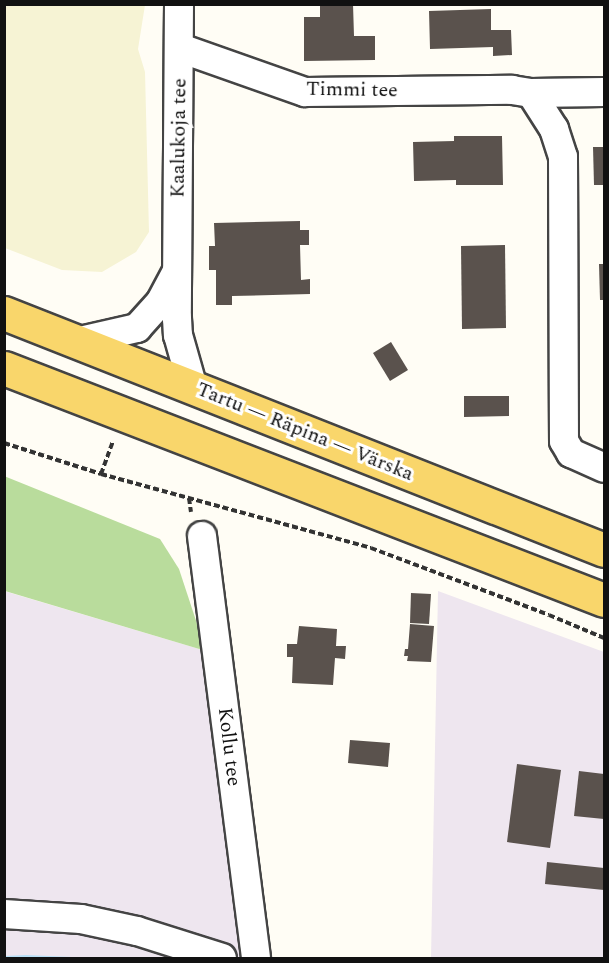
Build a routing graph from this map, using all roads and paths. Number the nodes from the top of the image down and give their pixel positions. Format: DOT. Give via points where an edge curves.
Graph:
graph roads {
  1 [pos="179,4"];
  2 [pos="180,48"];
  3 [pos="604,92"];
  4 [pos="531,93"];
  5 [pos="177,271"];
  6 [pos="4,314"];
  7 [pos="76,342"];
  8 [pos="4,368"];
  9 [pos="193,388"];
  10 [pos="4,443"];
  11 [pos="604,468"];
  12 [pos="202,536"];
  13 [pos="604,550"];
  14 [pos="604,600"];
  15 [pos="604,638"];
  16 [pos="4,914"];
  17 [pos="222,958"];
  18 [pos="256,958"];
  1 -- 2 [label="street, Kaalukoja tee"];
  2 -- 4 [label="street, Timmi tee" via="305,92"];
  2 -- 5 [label="street, Kaalukoja tee"];
  3 -- 4 [label="street, Timmi tee"];
  4 -- 11 [label="street" via="554,129 563,158 564,441 571,453"];
  5 -- 7 [label="street, Kaalukoja tee" via="161,301 137,327"];
  5 -- 9 [label="street, Kaalukoja tee" via="178,335"];
  6 -- 7 [label="main road, Tartu — Räpina — Värska"];
  7 -- 9 [label="main road, Tartu — Räpina — Värska"];
  8 -- 14 [label="main road"];
  9 -- 13 [label="main road, Tartu — Räpina — Värska"];
  10 -- 15 [label="path" via="101,474 371,548"];
  12 -- 18 [label="street, Kollu tee"];
  16 -- 17 [label="street" via="81,919 137,931"];
}
